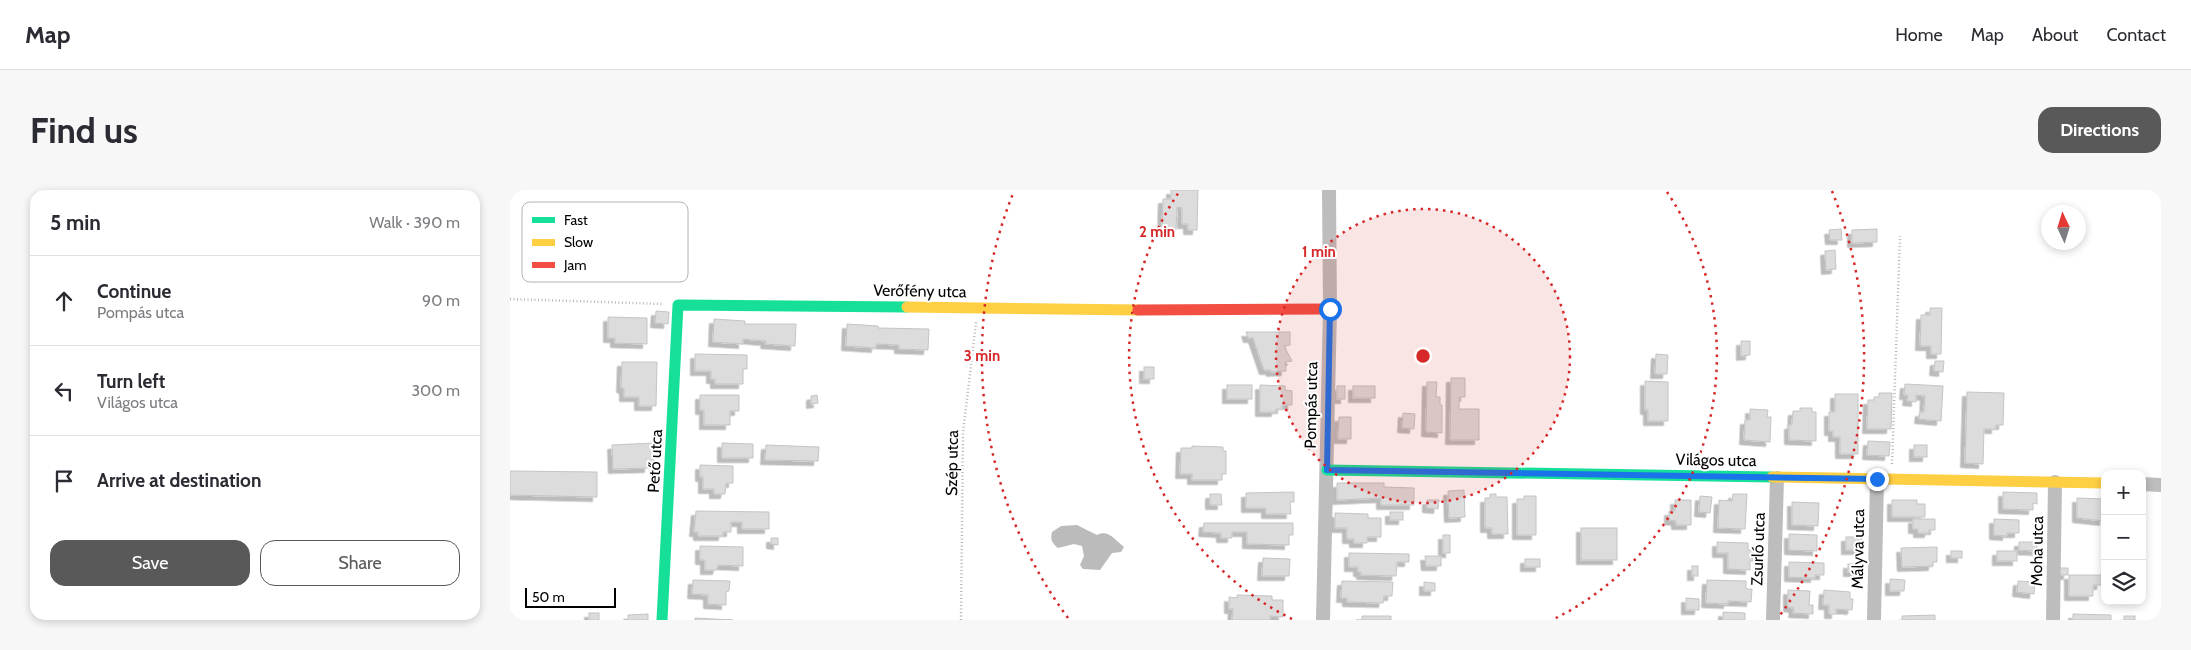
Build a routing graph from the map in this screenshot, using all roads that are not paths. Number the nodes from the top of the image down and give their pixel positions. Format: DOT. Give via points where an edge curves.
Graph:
graph roads {
  1 [pos="1329,190"];
  2 [pos="678,305"];
  3 [pos="1330,309"];
  4 [pos="1327,470"];
  5 [pos="1777,478"];
  6 [pos="1884,480"];
  7 [pos="2055,482"];
  8 [pos="2101,483"];
  9 [pos="2146,484"];
  10 [pos="2161,485"];
  11 [pos="662,620"];
  12 [pos="1323,620"];
  13 [pos="1773,620"];
  14 [pos="1874,620"];
  15 [pos="2054,620"];
  1 -- 3 [label="street, Pompás utca"];
  2 -- 3 [label="street, Verőfény utca"];
  2 -- 11 [label="street, Pető utca"];
  3 -- 4 [label="street, Pompás utca"];
  4 -- 5 [label="street, Világos utca"];
  4 -- 12 [label="street, Pompás utca"];
  5 -- 6 [label="street, Világos utca"];
  5 -- 13 [label="street, Zsurló utca"];
  6 -- 7 [label="street, Világos utca"];
  6 -- 14 [label="street, Mályva utca"];
  7 -- 8 [label="street, Világos utca"];
  7 -- 15 [label="street, Moha utca"];
  9 -- 10 [label="street"];
}
